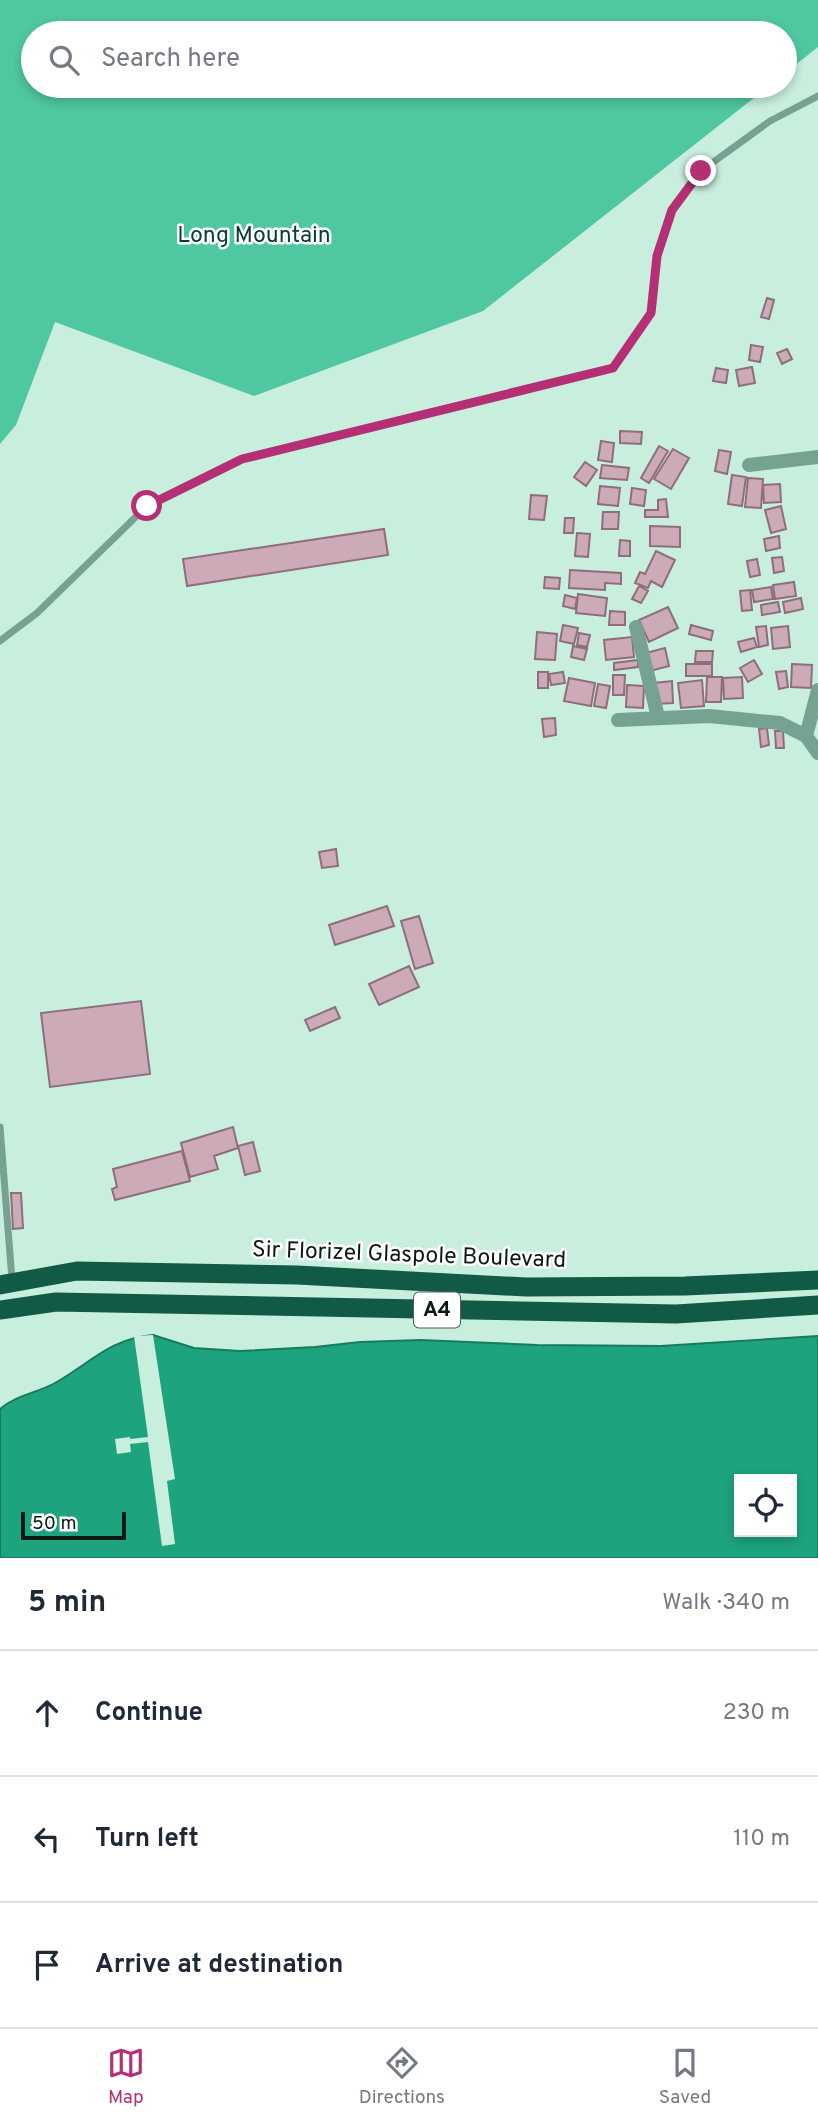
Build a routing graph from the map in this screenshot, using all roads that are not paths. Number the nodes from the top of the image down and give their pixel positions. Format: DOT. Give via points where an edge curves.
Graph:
graph roads {
  1 [pos="818,96"];
  2 [pos="818,457"];
  3 [pos="749,464"];
  4 [pos="636,627"];
  5 [pos="0,641"];
  6 [pos="818,690"];
  7 [pos="658,718"];
  8 [pos="618,720"];
  9 [pos="806,736"];
  10 [pos="818,753"];
  11 [pos="0,1127"];
  12 [pos="818,1280"];
  13 [pos="6,1284"];
  14 [pos="818,1305"];
  15 [pos="0,1310"];
  1 -- 5 [label="lane" via="770,121 701,171 672,210 657,256 651,313 613,368 242,459 147,506 37,612"];
  2 -- 3 [label="street"];
  4 -- 7 [label="street"];
  6 -- 9 [label="street"];
  7 -- 8 [label="street"];
  7 -- 9 [label="street" via="709,716 780,723"];
  9 -- 10 [label="street"];
  11 -- 13 [label="lane"];
  12 -- 13 [label="highway, Sir Florizel Glaspole Boulevard / A4" via="526,1287 297,1275 77,1271"];
  14 -- 15 [label="highway, A4" via="676,1314 56,1302"];
}
